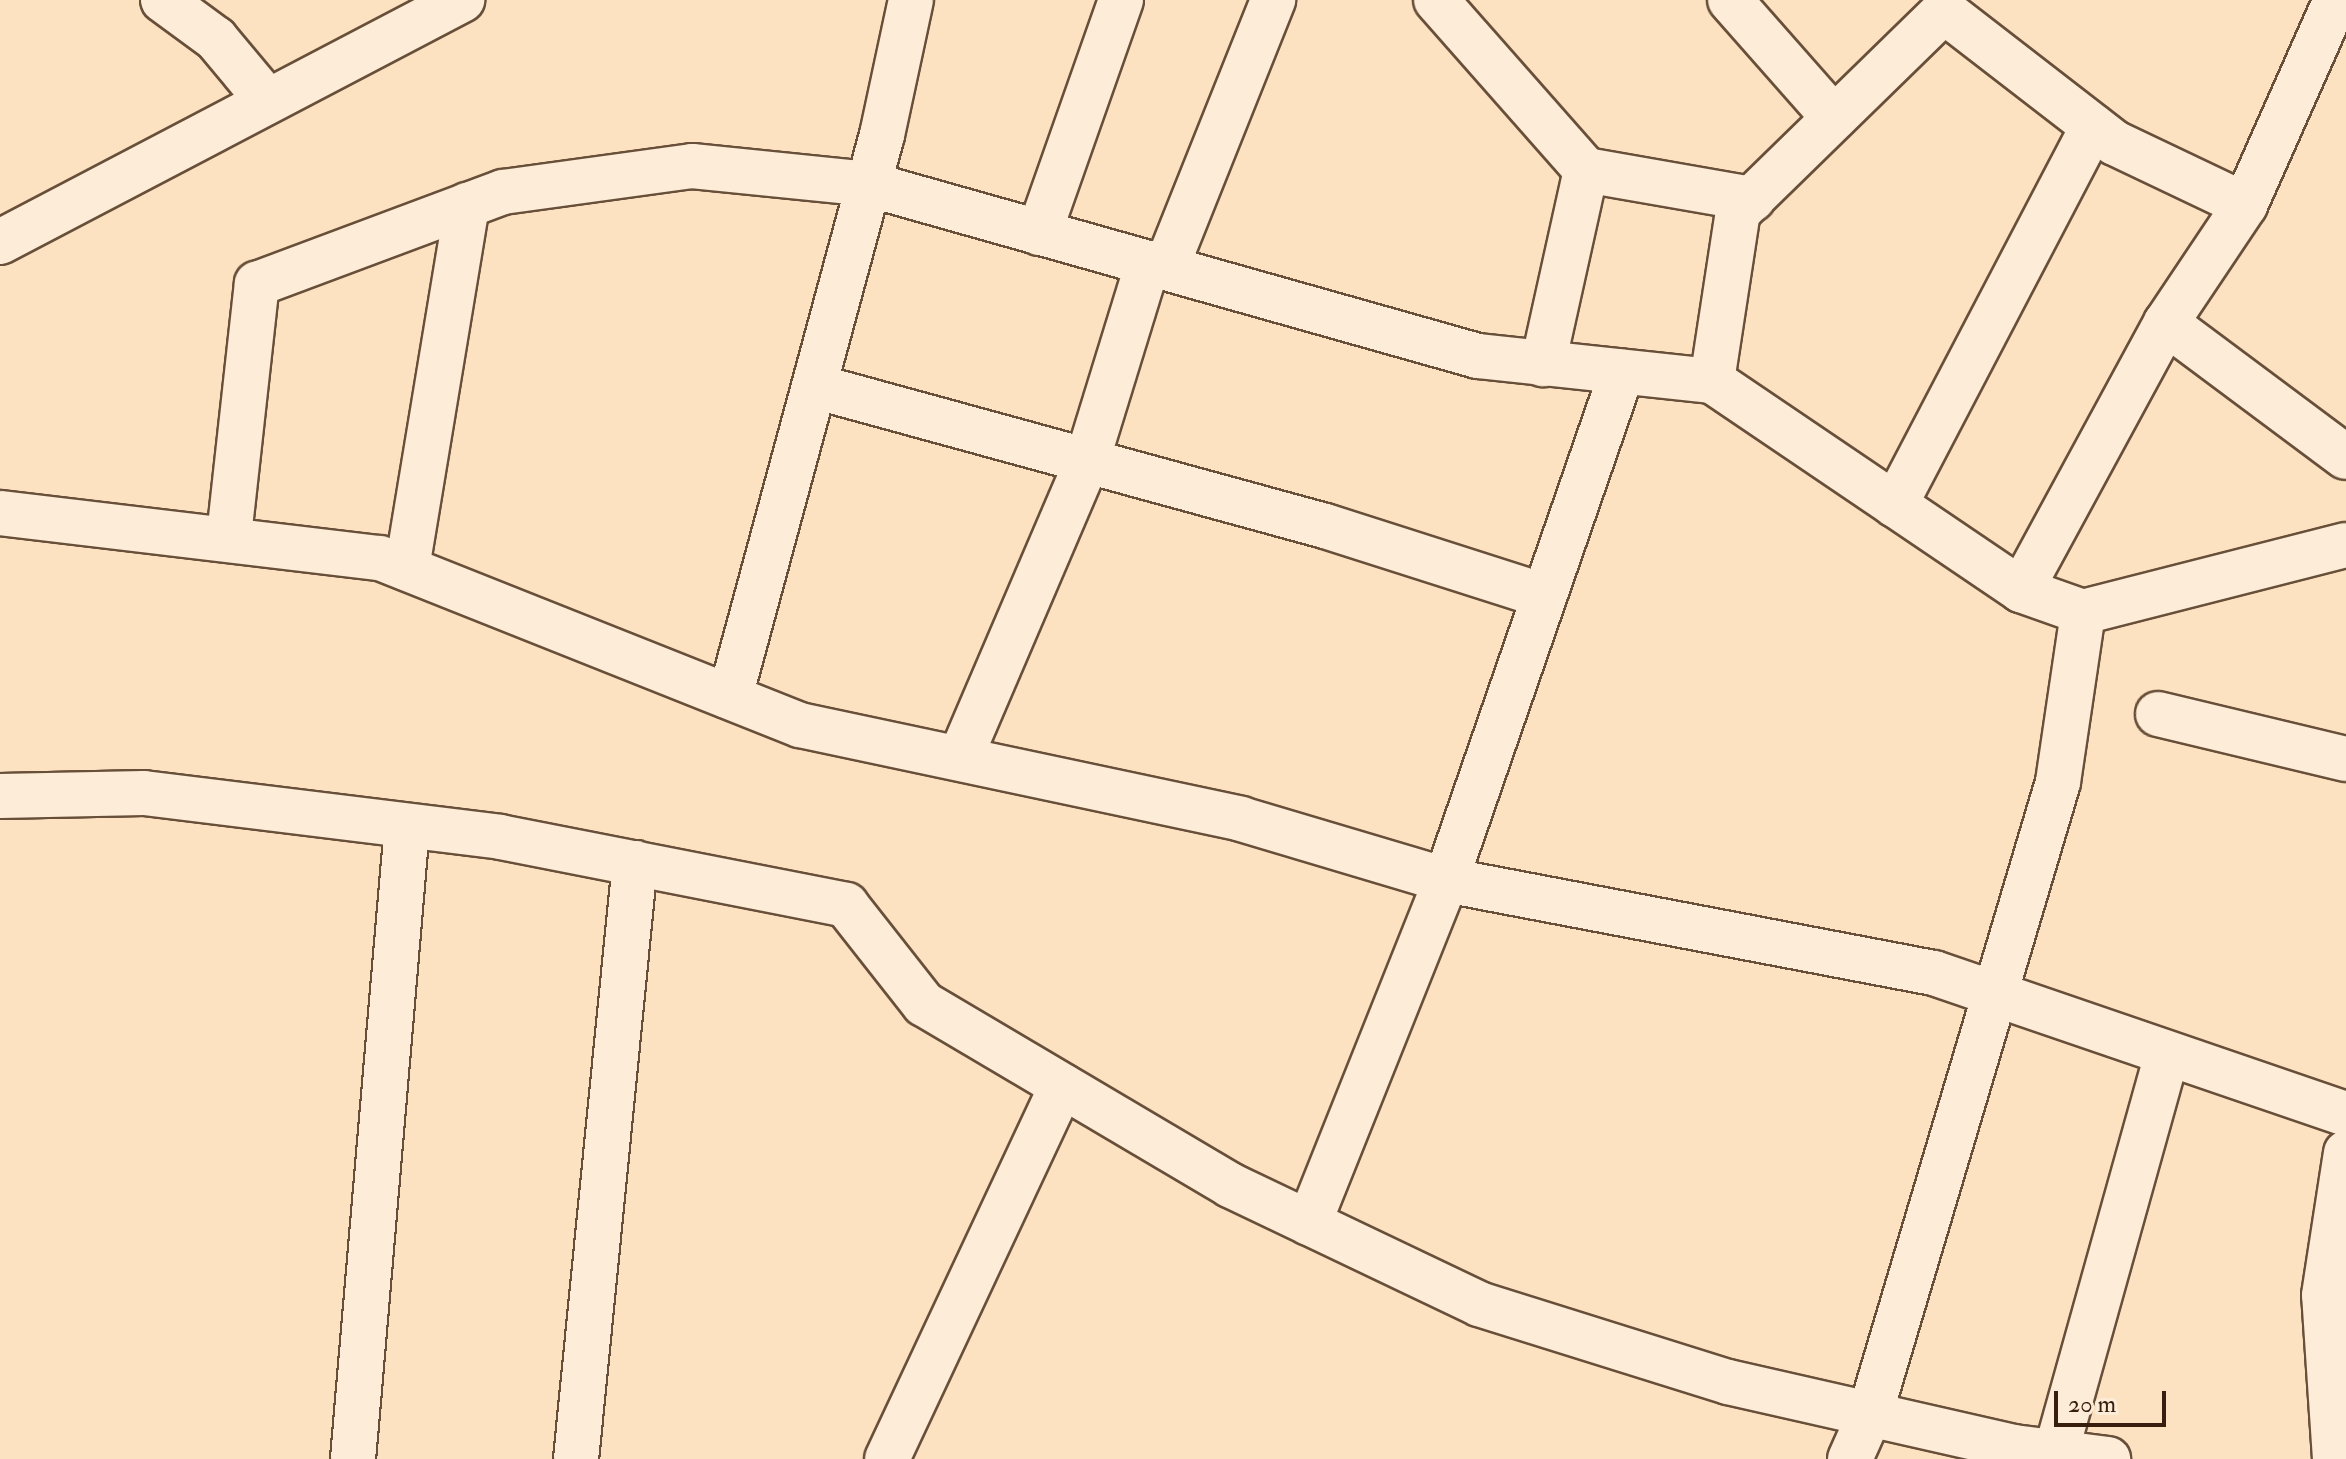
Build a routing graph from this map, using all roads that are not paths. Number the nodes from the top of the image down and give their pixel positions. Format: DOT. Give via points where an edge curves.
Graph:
graph roads {
  1 [pos="163,0"];
  2 [pos="462,0"];
  3 [pos="911,0"];
  4 [pos="1121,0"];
  5 [pos="1273,0"];
  6 [pos="1436,0"];
  7 [pos="1730,0"];
  8 [pos="2336,0"];
  9 [pos="1936,6"];
  10 [pos="412,13"];
  11 [pos="266,99"];
  12 [pos="1834,118"];
  13 [pos="2093,127"];
  14 [pos="1586,170"];
  15 [pos="868,184"];
  16 [pos="1752,199"];
  17 [pos="467,205"];
  18 [pos="2245,205"];
  19 [pos="1039,233"];
  20 [pos="0,242"];
  21 [pos="1157,266"];
  22 [pos="2166,323"];
  23 [pos="1543,364"];
  24 [pos="1622,372"];
  25 [pos="1712,381"];
  26 [pos="814,386"];
  27 [pos="2346,457"];
  28 [pos="1087,461"];
  29 [pos="1895,505"];
  30 [pos="0,513"];
  31 [pos="229,536"];
  32 [pos="2346,545"];
  33 [pos="407,568"];
  34 [pos="2021,590"];
  35 [pos="1544,596"];
  36 [pos="2083,612"];
  37 [pos="730,697"];
  38 [pos="2158,714"];
  39 [pos="2345,751"];
  40 [pos="960,758"];
  41 [pos="0,796"];
  42 [pos="407,826"];
  43 [pos="635,863"];
  44 [pos="1446,880"];
  45 [pos="1994,995"];
  46 [pos="2167,1055"];
  47 [pos="1062,1086"];
  48 [pos="2346,1114"];
  49 [pos="2346,1153"];
  50 [pos="1309,1223"];
  51 [pos="1870,1414"];
  52 [pos="2056,1452"];
  53 [pos="353,1459"];
  54 [pos="576,1459"];
  55 [pos="887,1459"];
  56 [pos="1850,1459"];
  57 [pos="2108,1459"];
  58 [pos="2335,1459"];
  1 -- 11 [label="street" via="216,39"];
  2 -- 10 [label="street"];
  3 -- 15 [label="street"];
  4 -- 19 [label="street"];
  5 -- 21 [label="street"];
  6 -- 14 [label="street"];
  7 -- 12 [label="street"];
  8 -- 18 [label="street"];
  9 -- 12 [label="street"];
  9 -- 13 [label="street"];
  10 -- 11 [label="street"];
  11 -- 20 [label="street"];
  12 -- 16 [label="street"];
  13 -- 18 [label="street" via="2115,143"];
  13 -- 29 [label="street"];
  14 -- 16 [label="street"];
  14 -- 23 [label="street"];
  15 -- 17 [label="street" via="692,166 503,192"];
  15 -- 19 [label="street"];
  15 -- 26 [label="street"];
  16 -- 25 [label="street" via="1738,212"];
  17 -- 31 [label="street" via="257,284"];
  17 -- 33 [label="street"];
  18 -- 22 [label="street"];
  19 -- 21 [label="street"];
  21 -- 23 [label="street" via="1478,356"];
  21 -- 28 [label="street"];
  22 -- 27 [label="street"];
  22 -- 34 [label="street"];
  23 -- 24 [label="street"];
  24 -- 25 [label="street"];
  24 -- 35 [label="street"];
  25 -- 29 [label="street"];
  26 -- 28 [label="street"];
  26 -- 37 [label="street"];
  28 -- 35 [label="street"];
  28 -- 40 [label="street"];
  29 -- 34 [label="street"];
  30 -- 31 [label="street"];
  31 -- 33 [label="street" via="380,558"];
  32 -- 36 [label="street"];
  33 -- 37 [label="street"];
  34 -- 36 [label="street"];
  35 -- 44 [label="street"];
  36 -- 45 [label="street" via="2058,782"];
  37 -- 40 [label="street" via="800,725"];
  38 -- 39 [label="street"];
  40 -- 44 [label="street" via="1241,819"];
  41 -- 42 [label="street" via="144,793"];
  42 -- 43 [label="street"];
  42 -- 53 [label="street"];
  43 -- 47 [label="street" via="846,905 924,1004"];
  43 -- 54 [label="street"];
  44 -- 45 [label="street" via="1934,973"];
  44 -- 50 [label="street"];
  45 -- 46 [label="street"];
  45 -- 51 [label="street"];
  46 -- 48 [label="street"];
  46 -- 52 [label="street"];
  47 -- 50 [label="street" via="1230,1185"];
  47 -- 55 [label="street"];
  49 -- 58 [label="street" via="2324,1295"];
  50 -- 51 [label="street" via="1479,1304 1728,1382"];
  51 -- 52 [label="street"];
  51 -- 56 [label="street"];
  52 -- 57 [label="street"];
}
